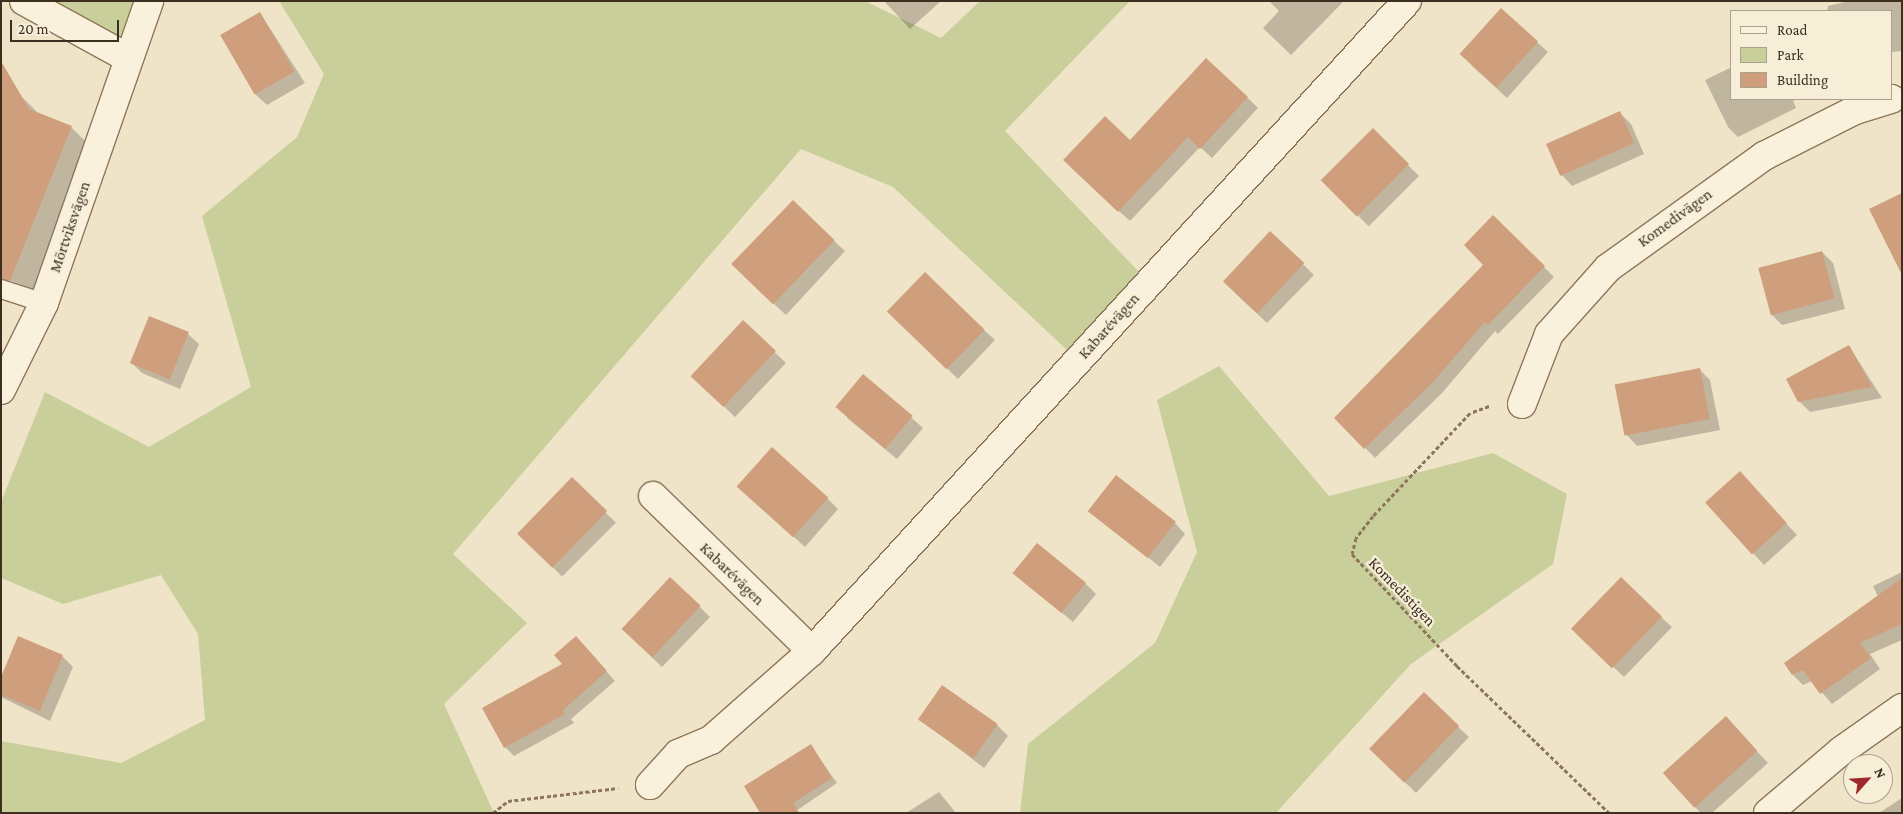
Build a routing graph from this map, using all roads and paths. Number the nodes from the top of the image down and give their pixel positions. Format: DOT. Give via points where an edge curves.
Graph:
graph roads {
  1 [pos="24,1"];
  2 [pos="149,1"];
  3 [pos="1407,1"];
  4 [pos="128,58"];
  5 [pos="1888,100"];
  6 [pos="1,288"];
  7 [pos="44,303"];
  8 [pos="1,390"];
  9 [pos="1522,404"];
  10 [pos="653,496"];
  11 [pos="812,651"];
  12 [pos="1902,708"];
  13 [pos="650,785"];
  14 [pos="494,813"];
  15 [pos="1609,813"];
  16 [pos="1768,813"];
  1 -- 4 [label="street"];
  2 -- 4 [label="street, Mörtviksvägen"];
  3 -- 11 [label="street, Kabarévägen"];
  4 -- 7 [label="street, Mörtviksvägen"];
  5 -- 9 [label="street, Komedivägen" via="1855,110 1764,156 1608,268 1549,334"];
  6 -- 7 [label="lane"];
  7 -- 8 [label="street, Mörtviksvägen"];
  9 -- 15 [label="path, Komedistigen" via="1481,407 1470,413 1373,516 1356,538 1352,554 1457,666"];
  10 -- 11 [label="street, Kabarévägen"];
  11 -- 13 [label="street, Kabarévägen" via="711,740 678,754"];
  12 -- 16 [label="street" via="1841,751"];
  13 -- 14 [label="path" via="508,801"];
}
